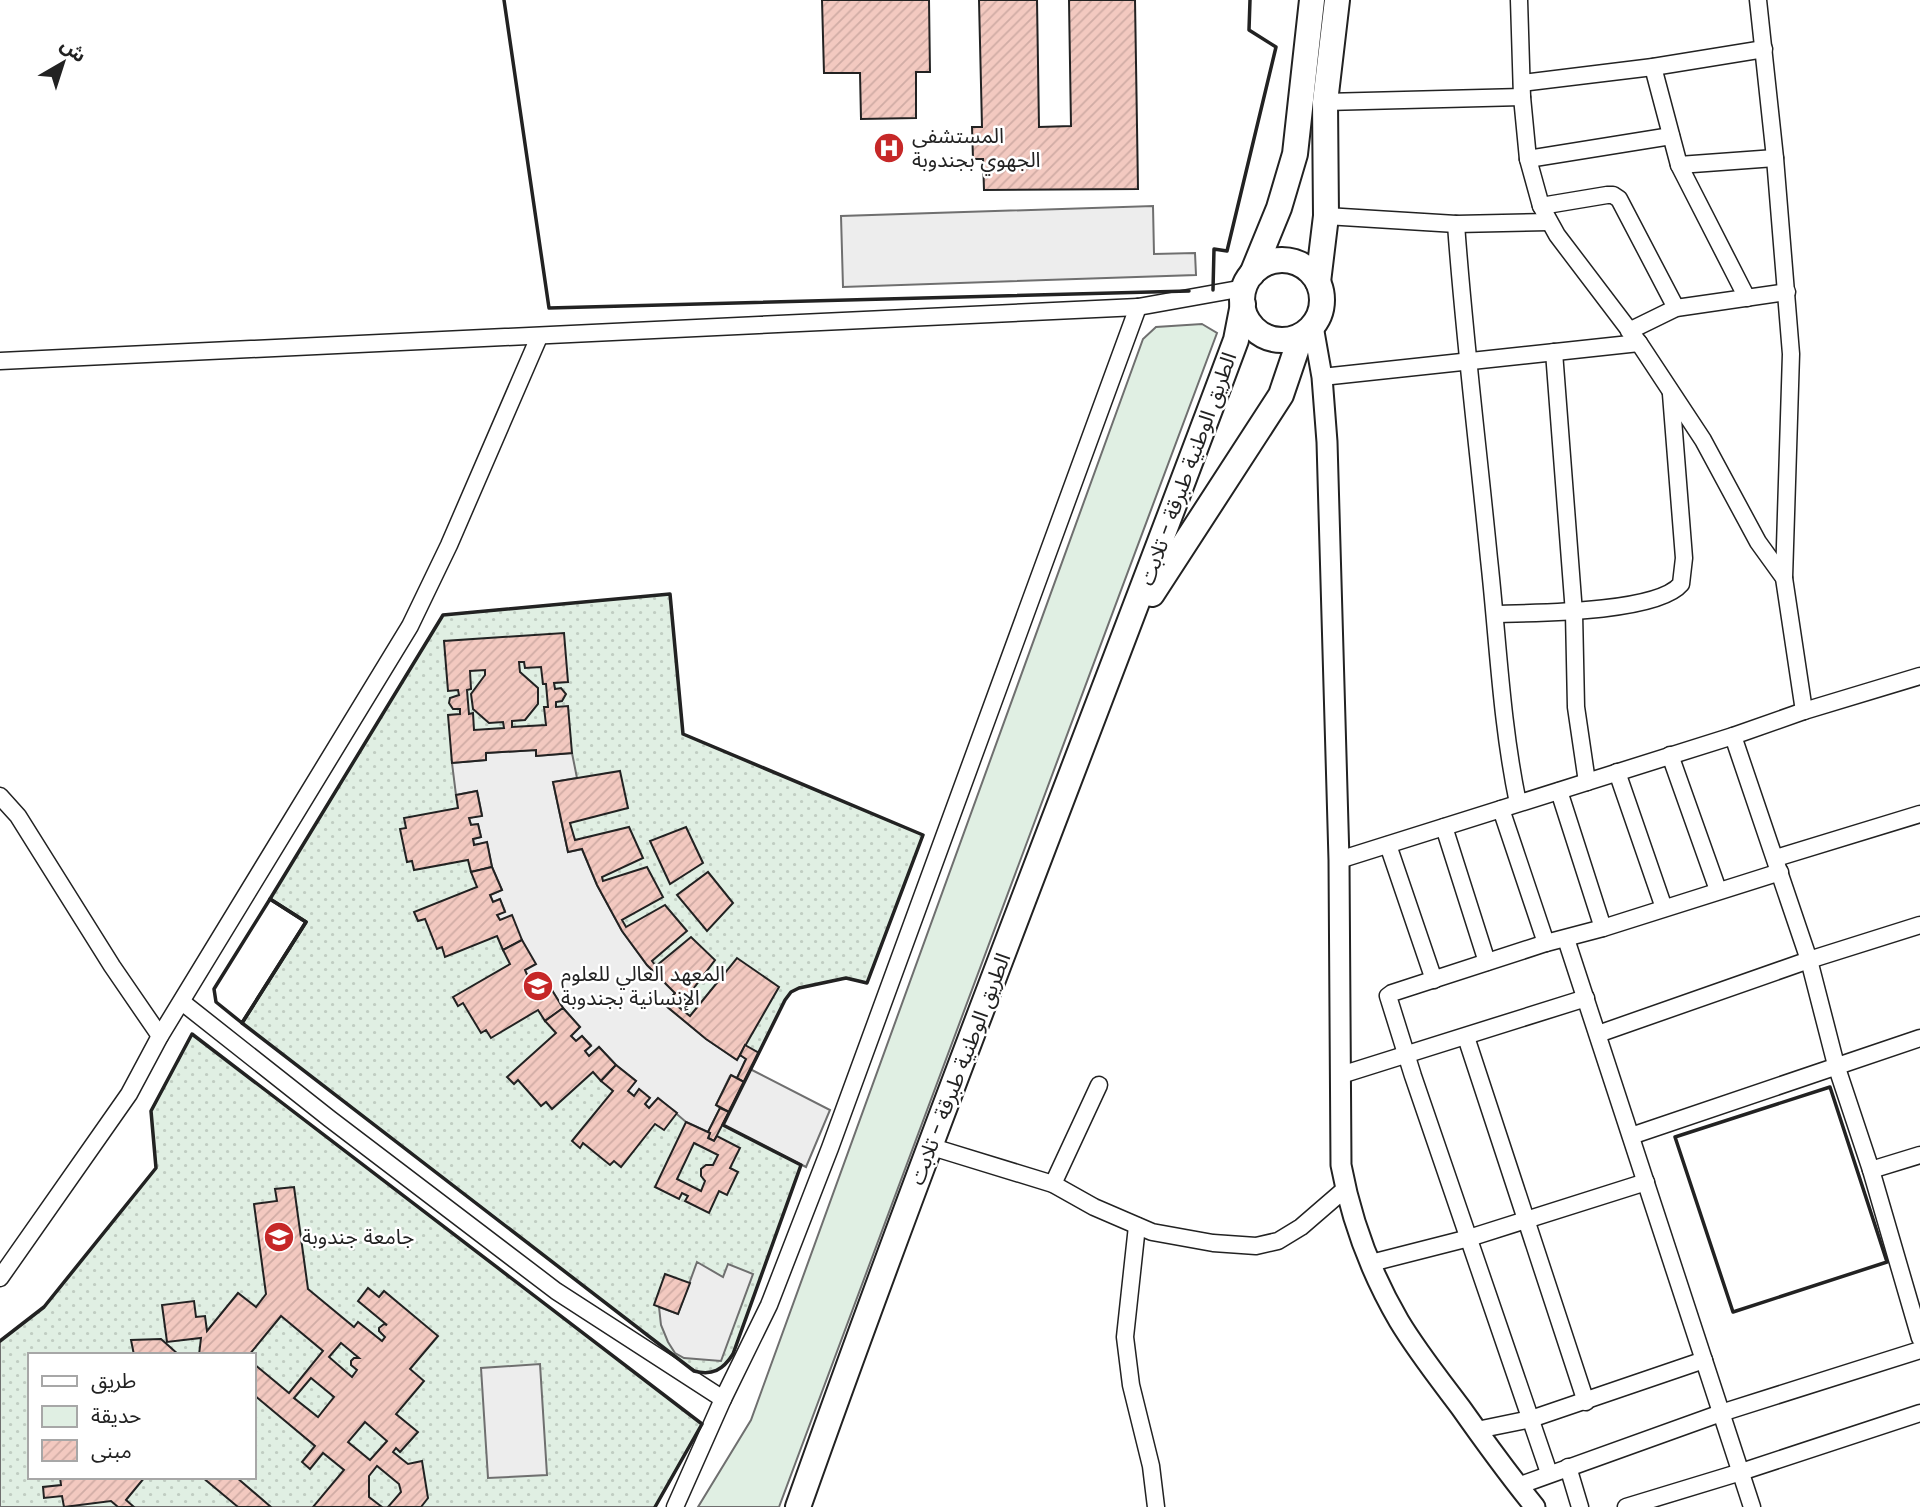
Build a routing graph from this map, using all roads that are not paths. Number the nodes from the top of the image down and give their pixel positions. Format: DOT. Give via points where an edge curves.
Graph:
graph roads {
  1 [pos="1312,0"];
  2 [pos="1337,0"];
  3 [pos="1518,0"];
  4 [pos="1758,0"];
  5 [pos="1764,49"];
  6 [pos="1653,67"];
  7 [pos="1522,90"];
  8 [pos="1325,102"];
  9 [pos="1671,136"];
  10 [pos="1775,158"];
  11 [pos="1528,159"];
  12 [pos="1679,165"];
  13 [pos="1541,206"];
  14 [pos="1326,216"];
  15 [pos="1549,222"];
  16 [pos="1456,224"];
  17 [pos="1318,282"];
  18 [pos="1246,289"];
  19 [pos="1787,292"];
  20 [pos="1747,298"];
  21 [pos="1139,307"];
  22 [pos="1676,308"];
  23 [pos="1307,331"];
  24 [pos="539,337"];
  25 [pos="1634,337"];
  26 [pos="1554,352"];
  27 [pos="0,361"];
  28 [pos="1469,362"];
  29 [pos="1322,377"];
  30 [pos="1671,391"];
  31 [pos="1784,578"];
  32 [pos="1574,612"];
  33 [pos="1495,614"];
  34 [pos="1127,633"];
  35 [pos="1920,676"];
  36 [pos="1804,710"];
  37 [pos="1733,736"];
  38 [pos="1670,755"];
  39 [pos="1617,772"];
  40 [pos="1587,782"];
  41 [pos="1559,791"];
  42 [pos="0,796"];
  43 [pos="1518,803"];
  44 [pos="1502,809"];
  45 [pos="1920,814"];
  46 [pos="1444,827"];
  47 [pos="1388,845"];
  48 [pos="1339,860"];
  49 [pos="1778,865"];
  50 [pos="1718,890"];
  51 [pos="1664,908"];
  52 [pos="1920,925"];
  53 [pos="1603,928"];
  54 [pos="1566,939"];
  55 [pos="1546,943"];
  56 [pos="1810,960"];
  57 [pos="1487,962"];
  58 [pos="1434,980"];
  59 [pos="1586,998"];
  60 [pos="182,1002"];
  61 [pos="1598,1034"];
  62 [pos="160,1037"];
  63 [pos="1465,1037"];
  64 [pos="1920,1038"];
  65 [pos="1407,1056"];
  66 [pos="1836,1065"];
  67 [pos="1341,1075"];
  68 [pos="1099,1085"];
  69 [pos="1631,1136"];
  70 [pos="929,1146"];
  71 [pos="1920,1155"];
  72 [pos="1871,1170"];
  73 [pos="1646,1182"];
  74 [pos="1053,1184"];
  75 [pos="1345,1189"];
  76 [pos="1525,1220"];
  77 [pos="1137,1226"];
  78 [pos="1469,1238"];
  79 [pos="1371,1263"];
  80 [pos="0,1278"];
  81 [pos="1913,1291"];
  82 [pos="1920,1338"];
  83 [pos="1920,1350"];
  84 [pos="1704,1360"];
  85 [pos="723,1399"];
  86 [pos="1586,1402"];
  87 [pos="1721,1413"];
  88 [pos="1920,1413"];
  89 [pos="1531,1419"];
  90 [pos="1477,1430"];
  91 [pos="1568,1467"];
  92 [pos="1741,1472"];
  93 [pos="1549,1473"];
  94 [pos="1518,1486"];
  95 [pos="675,1507"];
  96 [pos="798,1507"];
  97 [pos="1156,1507"];
  98 [pos="1535,1507"];
  99 [pos="1580,1507"];
  100 [pos="1626,1507"];
  101 [pos="1752,1507"];
  1 -- 18 [label="main road, الطريق الوطنية طبرقة - تلابت" via="1295,153 1279,208"];
  2 -- 8 [label="main road"];
  3 -- 7 [label="street"];
  4 -- 5 [label="street"];
  5 -- 6 [label="street"];
  5 -- 10 [label="street"];
  6 -- 7 [label="street"];
  6 -- 9 [label="street"];
  7 -- 8 [label="street"];
  7 -- 11 [label="street"];
  8 -- 14 [label="main road"];
  9 -- 11 [label="street"];
  9 -- 12 [label="street"];
  10 -- 12 [label="street"];
  10 -- 19 [label="street"];
  11 -- 13 [label="street"];
  12 -- 20 [label="street"];
  13 -- 15 [label="street"];
  13 -- 22 [label="street" via="1613,195"];
  14 -- 16 [label="street"];
  14 -- 17 [label="main road"];
  15 -- 16 [label="street"];
  15 -- 25 [label="street"];
  16 -- 28 [label="street"];
  17 -- 18 [label="main road" via="1300,264 1274,261 1262,266"];
  17 -- 23 [label="main road" via="1322,304"];
  18 -- 21 [label="street"];
  18 -- 23 [label="main road" via="1246,316 1263,335 1289,340"];
  18 -- 34 [label="main road, الطريق الوطنية طبرقة - تلابت" via="1236,340"];
  19 -- 20 [label="street"];
  19 -- 31 [label="street" via="1791,355"];
  20 -- 22 [label="street"];
  21 -- 24 [label="street"];
  21 -- 85 [label="street" via="830,1148 769,1305"];
  22 -- 25 [label="street"];
  23 -- 29 [label="street"];
  23 -- 34 [label="main road, الطريق الوطنية طبرقة - تلابت" via="1281,395"];
  24 -- 27 [label="street"];
  24 -- 60 [label="street" via="410,626"];
  25 -- 26 [label="street"];
  25 -- 30 [label="street"];
  26 -- 28 [label="street"];
  26 -- 32 [label="street"];
  28 -- 29 [label="street"];
  28 -- 33 [label="street"];
  29 -- 48 [label="street"];
  30 -- 31 [label="street" via="1712,455 1758,542"];
  30 -- 32 [label="street" via="1683,579 1678,588 1649,600"];
  31 -- 36 [label="street"];
  32 -- 33 [label="street"];
  32 -- 40 [label="street" via="1576,707"];
  33 -- 43 [label="street" via="1505,728"];
  34 -- 70 [label="main road, الطريق الوطنية طبرقة - تلابت"];
  35 -- 36 [label="street"];
  36 -- 37 [label="street"];
  37 -- 38 [label="street"];
  37 -- 49 [label="street"];
  38 -- 39 [label="street"];
  38 -- 50 [label="street"];
  39 -- 40 [label="street"];
  39 -- 51 [label="street"];
  40 -- 41 [label="street"];
  41 -- 43 [label="street"];
  41 -- 53 [label="street"];
  42 -- 62 [label="street" via="24,825"];
  43 -- 44 [label="street"];
  44 -- 46 [label="street"];
  44 -- 55 [label="street"];
  45 -- 49 [label="street"];
  46 -- 47 [label="street"];
  46 -- 57 [label="street"];
  47 -- 48 [label="street"];
  47 -- 58 [label="street"];
  48 -- 67 [label="street"];
  49 -- 50 [label="street"];
  49 -- 56 [label="street"];
  50 -- 51 [label="street"];
  51 -- 53 [label="street"];
  52 -- 56 [label="street"];
  53 -- 54 [label="street"];
  54 -- 55 [label="street"];
  54 -- 59 [label="street"];
  55 -- 57 [label="street"];
  56 -- 61 [label="street"];
  56 -- 66 [label="street"];
  57 -- 58 [label="street"];
  58 -- 65 [label="street" via="1388,996"];
  59 -- 61 [label="street"];
  59 -- 63 [label="street"];
  60 -- 62 [label="street"];
  60 -- 85 [label="street" via="556,1291"];
  61 -- 69 [label="street"];
  62 -- 80 [label="street" via="129,1094"];
  63 -- 65 [label="street"];
  63 -- 76 [label="street"];
  64 -- 66 [label="street"];
  65 -- 67 [label="street"];
  65 -- 78 [label="street"];
  66 -- 69 [label="street"];
  66 -- 72 [label="street"];
  67 -- 75 [label="street"];
  68 -- 74 [label="street"];
  69 -- 73 [label="street"];
  70 -- 74 [label="street"];
  70 -- 96 [label="main road, الطريق الوطنية طبرقة - تلابت"];
  71 -- 72 [label="street"];
  72 -- 81 [label="street"];
  73 -- 76 [label="street"];
  73 -- 84 [label="street"];
  74 -- 77 [label="street"];
  75 -- 77 [label="street" via="1301,1227 1278,1241 1256,1246 1169,1236"];
  75 -- 79 [label="street"];
  76 -- 78 [label="street"];
  76 -- 86 [label="street"];
  77 -- 97 [label="street" via="1125,1337"];
  78 -- 79 [label="street"];
  78 -- 89 [label="street"];
  79 -- 90 [label="street" via="1400,1323"];
  81 -- 82 [label="street"];
  83 -- 87 [label="street"];
  84 -- 86 [label="street"];
  84 -- 87 [label="street"];
  85 -- 95 [label="street"];
  86 -- 89 [label="street"];
  87 -- 91 [label="street"];
  87 -- 92 [label="street"];
  88 -- 92 [label="street"];
  89 -- 90 [label="street"];
  89 -- 93 [label="street"];
  90 -- 94 [label="street"];
  91 -- 93 [label="street"];
  91 -- 99 [label="street"];
  92 -- 100 [label="street"];
  92 -- 101 [label="street"];
  93 -- 94 [label="street"];
  94 -- 98 [label="street"];
}
